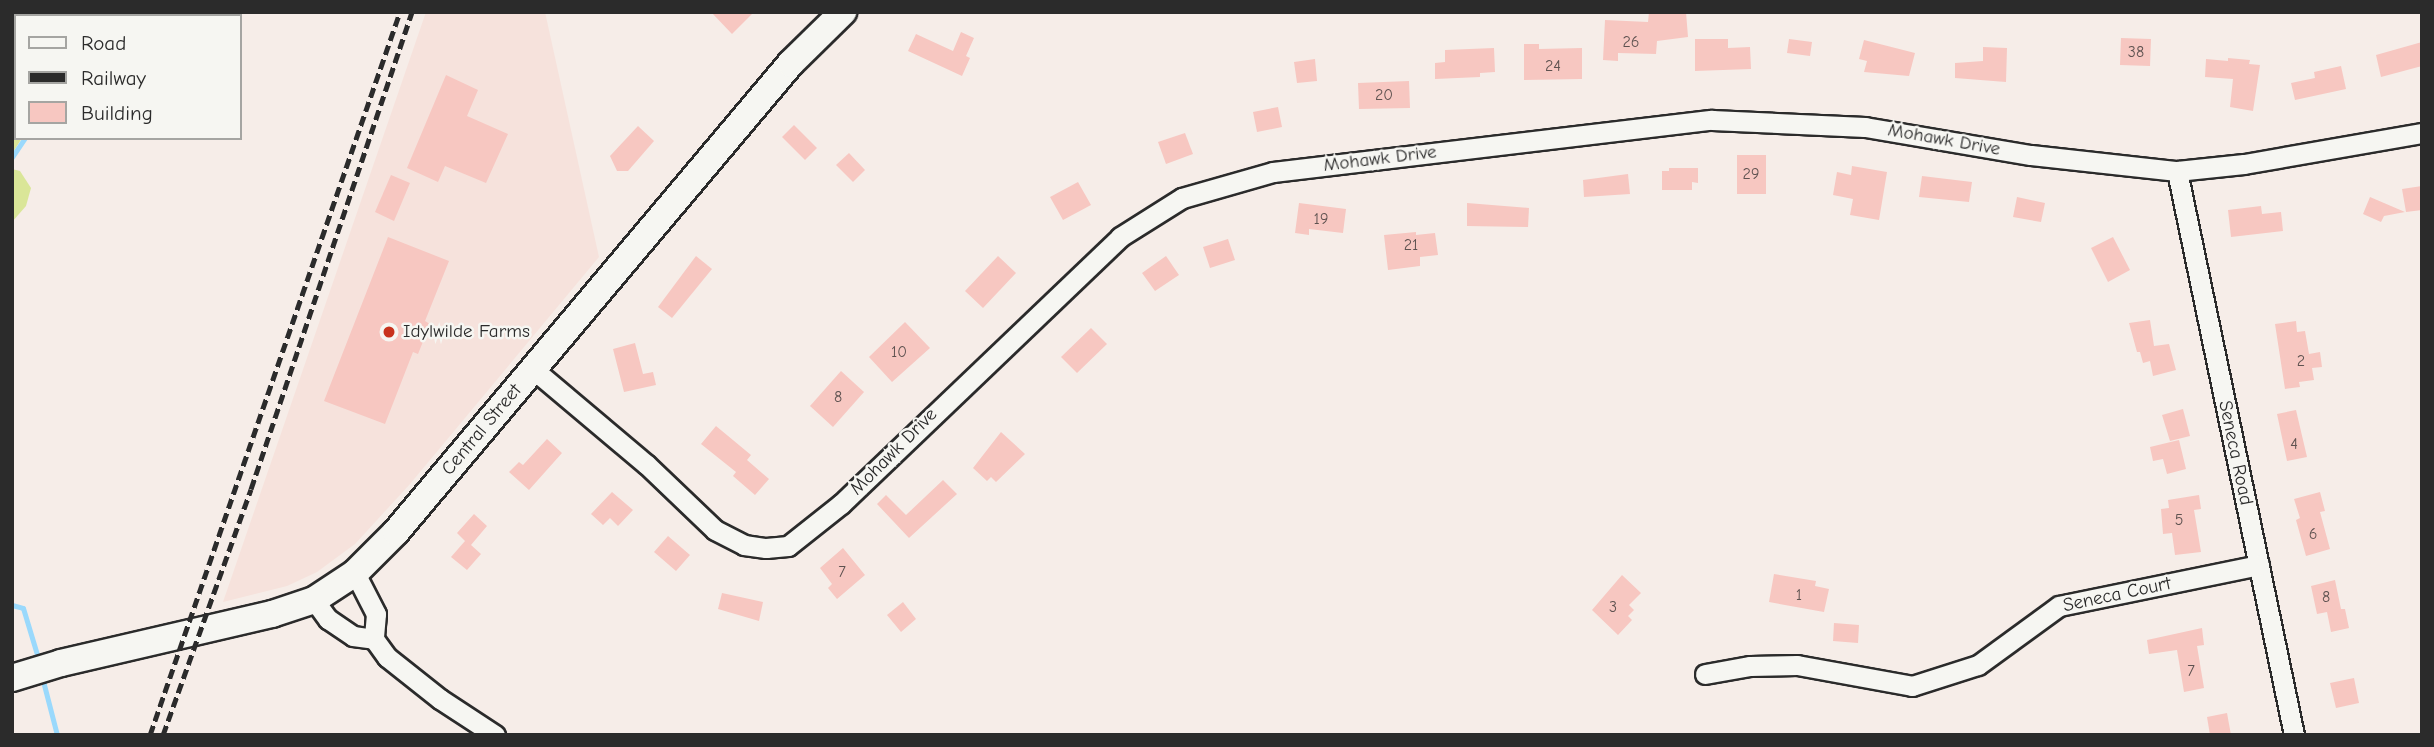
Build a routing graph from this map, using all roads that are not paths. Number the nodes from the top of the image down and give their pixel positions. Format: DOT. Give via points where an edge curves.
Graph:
graph roads {
  1 [pos="843,12"];
  2 [pos="2422,133"];
  3 [pos="2177,171"];
  4 [pos="533,369"];
  5 [pos="2259,565"];
  6 [pos="355,573"];
  7 [pos="314,600"];
  8 [pos="374,639"];
  9 [pos="1705,674"];
  10 [pos="17,677"];
  11 [pos="495,735"];
  12 [pos="2294,735"];
  1 -- 4 [label="street, Central Street" via="791,63"];
  2 -- 3 [label="street, Mohawk Drive"];
  3 -- 4 [label="street, Mohawk Drive" via="2032,155 1865,127 1712,120 1273,172 1182,198 1120,237 841,504 788,546 744,545 715,530 646,464"];
  3 -- 5 [label="street, Seneca Road"];
  4 -- 6 [label="street, Central Street" via="396,532"];
  5 -- 9 [label="street, Seneca Court" via="2059,606 1978,665 1912,686 1785,665"];
  5 -- 12 [label="street, Seneca Road"];
  6 -- 7 [label="street, Central Street"];
  6 -- 8 [label="street" via="376,614"];
  7 -- 8 [label="street" via="328,619 352,636"];
  7 -- 10 [label="street, Central Street"];
  8 -- 11 [label="street" via="400,670"];
}
